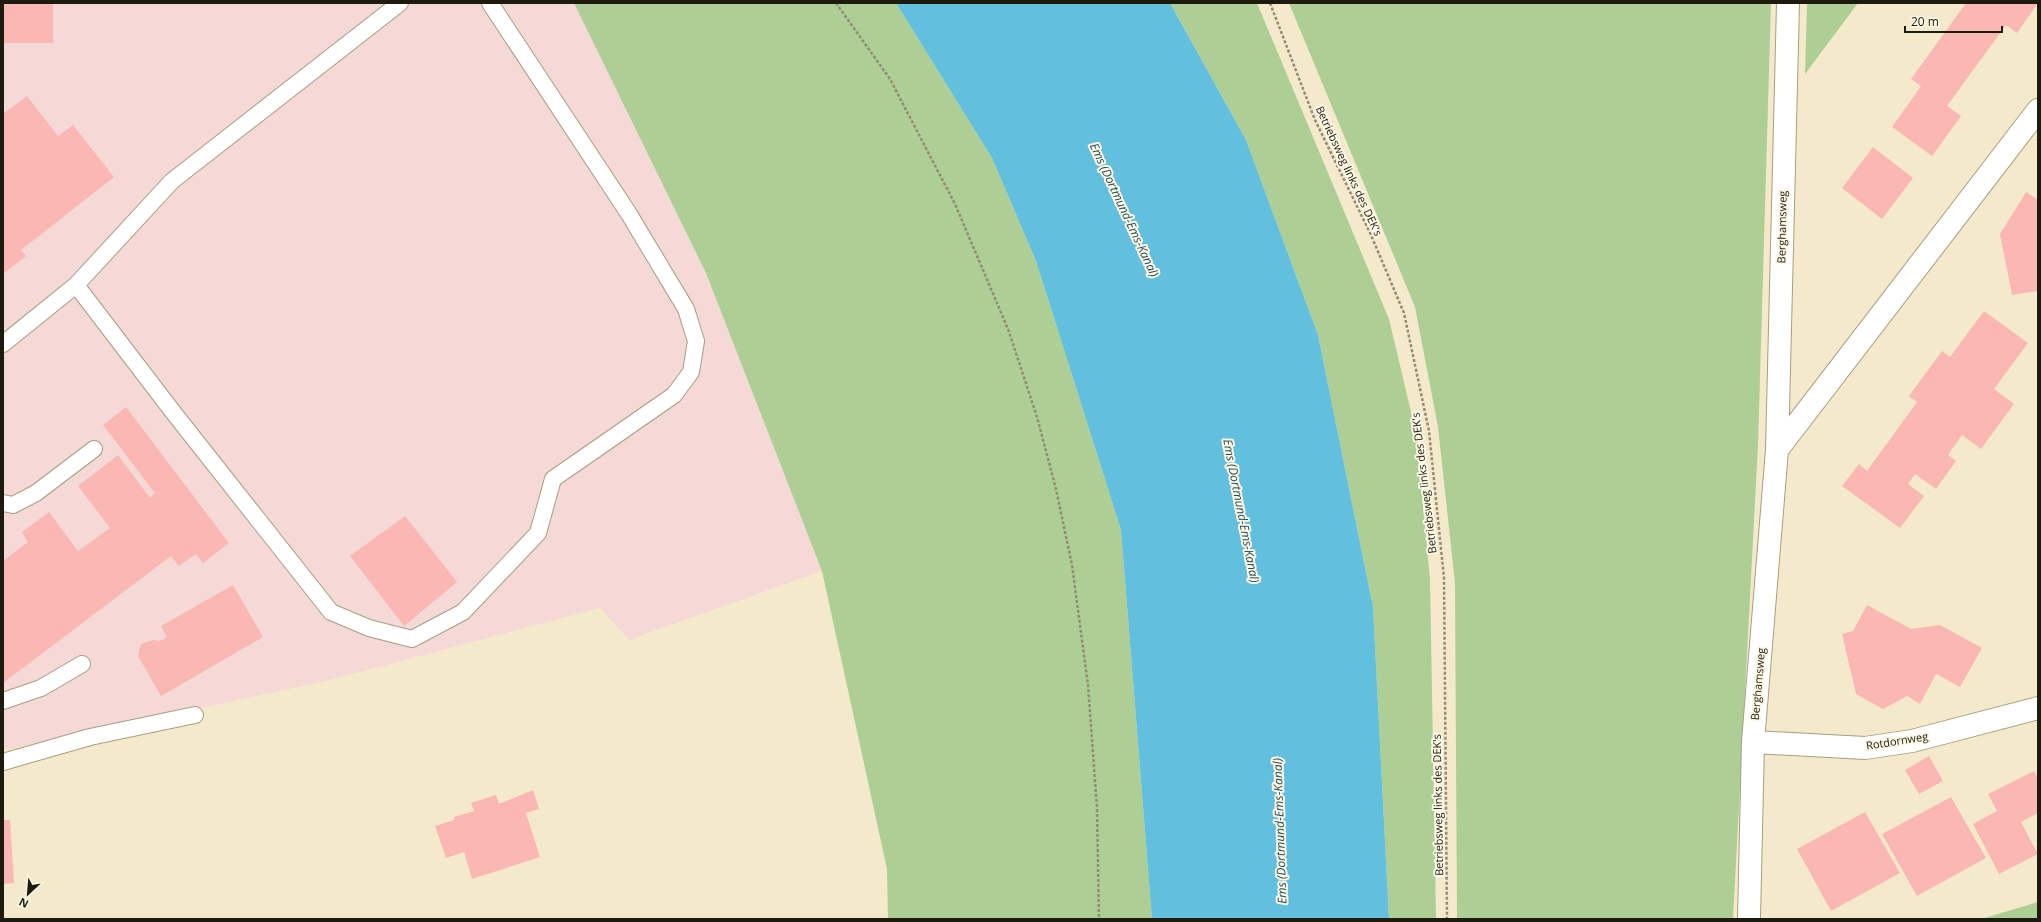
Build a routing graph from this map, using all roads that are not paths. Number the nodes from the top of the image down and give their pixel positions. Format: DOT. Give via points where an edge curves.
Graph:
graph roads {
  1 [pos="400,3"];
  2 [pos="490,3"];
  3 [pos="1788,3"];
  4 [pos="2038,111"];
  5 [pos="76,285"];
  6 [pos="3,344"];
  7 [pos="94,449"];
  8 [pos="1777,450"];
  9 [pos="3,503"];
  10 [pos="82,664"];
  11 [pos="3,701"];
  12 [pos="2038,708"];
  13 [pos="195,715"];
  14 [pos="1753,742"];
  15 [pos="3,762"];
  16 [pos="1749,919"];
  1 -- 5 [label="lane" via="172,180"];
  2 -- 5 [label="lane" via="629,214 686,309 696,341 691,372 674,395 553,479 538,533 463,612 412,639 369,628 331,612"];
  3 -- 8 [label="street, Berghamsweg"];
  4 -- 8 [label="street"];
  5 -- 6 [label="lane"];
  7 -- 9 [label="lane" via="36,493 13,504"];
  8 -- 14 [label="street, Berghamsweg"];
  10 -- 11 [label="lane" via="41,688"];
  12 -- 14 [label="street, Rotdornweg" via="1912,741 1865,748"];
  13 -- 15 [label="lane" via="90,737"];
  14 -- 16 [label="street, Berghamsweg"];
}
